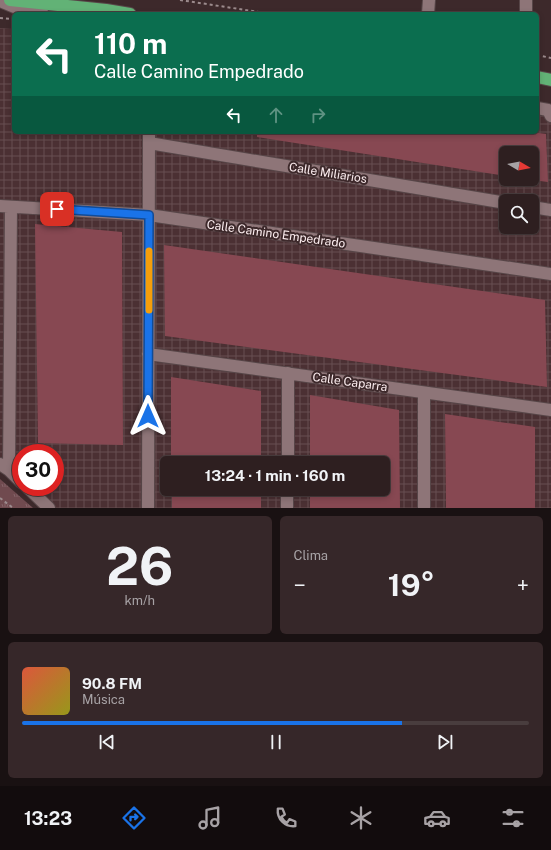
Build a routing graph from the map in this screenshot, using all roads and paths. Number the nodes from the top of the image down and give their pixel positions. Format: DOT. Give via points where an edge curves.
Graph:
graph roads {
  1 [pos="10,0"];
  2 [pos="82,0"];
  3 [pos="180,0"];
  4 [pos="429,0"];
  5 [pos="526,0"];
  6 [pos="0,1"];
  7 [pos="106,10"];
  8 [pos="30,12"];
  9 [pos="118,12"];
  10 [pos="259,12"];
  11 [pos="428,12"];
  12 [pos="526,12"];
  13 [pos="0,18"];
  14 [pos="12,19"];
  15 [pos="539,55"];
  16 [pos="551,58"];
  17 [pos="539,78"];
  18 [pos="551,80"];
  19 [pos="149,138"];
  20 [pos="499,202"];
  21 [pos="6,206"];
  22 [pos="539,208"];
  23 [pos="551,210"];
  24 [pos="149,215"];
  25 [pos="551,274"];
  26 [pos="148,354"];
  27 [pos="288,373"];
  28 [pos="424,392"];
  29 [pos="551,410"];
  30 [pos="288,456"];
  31 [pos="4,467"];
  32 [pos="12,474"];
  33 [pos="36,496"];
  34 [pos="288,496"];
  35 [pos="0,498"];
  36 [pos="13,508"];
  37 [pos="49,508"];
  38 [pos="148,508"];
  39 [pos="287,508"];
  40 [pos="424,508"];
  1 -- 7 [label="highway"];
  2 -- 7 [label="highway"];
  3 -- 10 [label="path"];
  4 -- 11 [label="street"];
  5 -- 12 [label="street"];
  6 -- 8 [label="street"];
  7 -- 9 [label="highway"];
  13 -- 14 [label="path"];
  15 -- 16 [label="path"];
  17 -- 18 [label="highway"];
  19 -- 20 [label="street, Calle Miliarios"];
  19 -- 24 [label="street"];
  21 -- 24 [label="street, Calle Camino Empedrado"];
  21 -- 31 [label="street"];
  22 -- 23 [label="street"];
  24 -- 25 [label="street, Calle Camino Empedrado"];
  24 -- 26 [label="street"];
  26 -- 27 [label="street, Calle Caparra"];
  26 -- 38 [label="street"];
  27 -- 28 [label="street, Calle Caparra"];
  27 -- 30 [label="street"];
  28 -- 29 [label="street, Calle Caparra"];
  28 -- 40 [label="street"];
  31 -- 32 [label="street"];
  33 -- 37 [label="street"];
  34 -- 39 [label="street"];
  35 -- 36 [label="path"];
}
